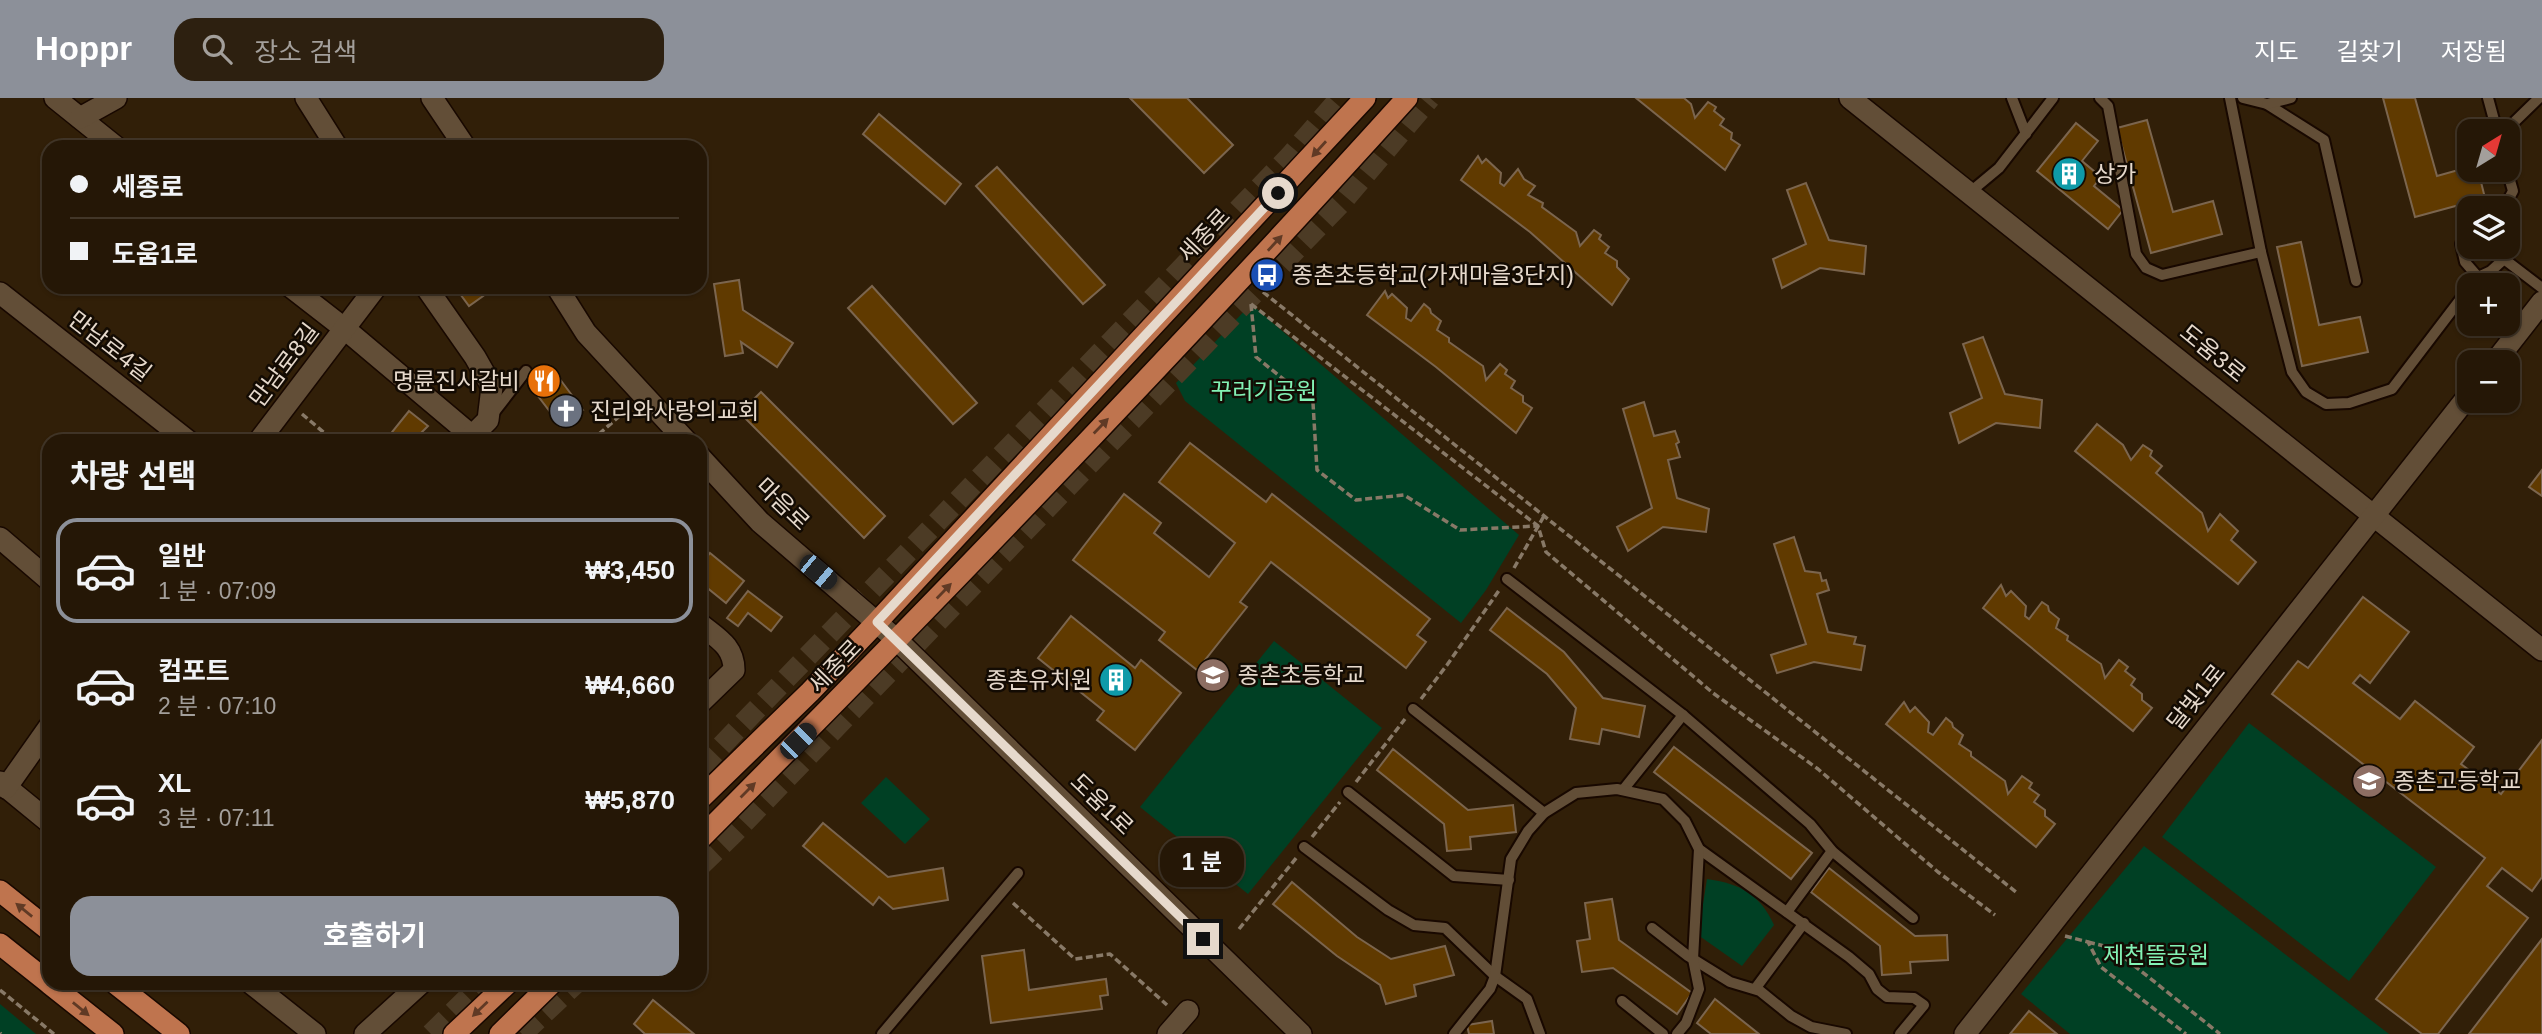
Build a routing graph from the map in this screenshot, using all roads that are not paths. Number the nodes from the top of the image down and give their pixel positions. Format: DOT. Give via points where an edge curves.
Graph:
graph roads {
  1 [pos="55,98"];
  2 [pos="117,98"];
  3 [pos="306,98"];
  4 [pos="432,98"];
  5 [pos="1365,98"];
  6 [pos="1407,98"];
  7 [pos="1850,98"];
  8 [pos="2012,98"];
  9 [pos="2053,98"];
  10 [pos="2100,98"];
  11 [pos="2230,98"];
  12 [pos="2243,98"];
  13 [pos="2291,98"];
  14 [pos="2488,98"];
  15 [pos="2539,98"];
  16 [pos="2267,104"];
  17 [pos="80,118"];
  18 [pos="2494,119"];
  19 [pos="2517,119"];
  20 [pos="2026,134"];
  21 [pos="107,140"];
  22 [pos="333,140"];
  23 [pos="460,140"];
  24 [pos="1969,193"];
  25 [pos="2261,253"];
  26 [pos="2504,259"];
  27 [pos="2488,273"];
  28 [pos="2356,281"];
  29 [pos="2542,288"];
  30 [pos="0,293"];
  31 [pos="300,294"];
  32 [pos="371,294"];
  33 [pos="431,294"];
  34 [pos="561,294"];
  35 [pos="2542,302"];
  36 [pos="2457,305"];
  37 [pos="345,329"];
  38 [pos="2504,350"];
  39 [pos="526,371"];
  40 [pos="2457,410"];
  41 [pos="488,420"];
  42 [pos="179,434"];
  43 [pos="264,434"];
  44 [pos="470,434"];
  45 [pos="478,434"];
  46 [pos="679,434"];
  47 [pos="707,465"];
  48 [pos="2374,515"];
  49 [pos="0,538"];
  50 [pos="42,574"];
  51 [pos="1507,579"];
  52 [pos="877,622"];
  53 [pos="707,630"];
  54 [pos="897,640"];
  55 [pos="2542,650"];
  56 [pos="707,697"];
  57 [pos="1413,709"];
  58 [pos="1683,715"];
  59 [pos="42,736"];
  60 [pos="3,785"];
  61 [pos="1623,790"];
  62 [pos="707,792"];
  63 [pos="1348,792"];
  64 [pos="1544,813"];
  65 [pos="42,816"];
  66 [pos="707,832"];
  67 [pos="1304,847"];
  68 [pos="1699,849"];
  69 [pos="1832,851"];
  70 [pos="1018,873"];
  71 [pos="1508,880"];
  72 [pos="0,891"];
  73 [pos="1787,912"];
  74 [pos="1913,918"];
  75 [pos="1804,923"];
  76 [pos="42,924"];
  77 [pos="1652,928"];
  78 [pos="0,944"];
  79 [pos="1693,958"];
  80 [pos="1495,976"];
  81 [pos="42,977"];
  82 [pos="1755,989"];
  83 [pos="58,990"];
  84 [pos="124,990"];
  85 [pos="260,990"];
  86 [pos="413,990"];
  87 [pos="501,990"];
  88 [pos="545,990"];
  89 [pos="1622,1001"];
  90 [pos="113,1034"];
  91 [pos="179,1034"];
  92 [pos="315,1034"];
  93 [pos="365,1034"];
  94 [pos="454,1034"];
  95 [pos="500,1034"];
  96 [pos="882,1034"];
  97 [pos="1301,1034"];
  98 [pos="1454,1034"];
  99 [pos="1540,1034"];
  100 [pos="1663,1034"];
  101 [pos="1677,1034"];
  102 [pos="1846,1034"];
  103 [pos="1900,1034"];
  104 [pos="1965,1034"];
  1 -- 17 [label="street"];
  2 -- 17 [label="street"];
  3 -- 22 [label="street"];
  4 -- 23 [label="street"];
  5 -- 52 [label="main road, 세종로, one-way"];
  54 -- 6 [label="main road, 세종로, one-way"];
  7 -- 24 [label="street, 도움3로"];
  8 -- 20 [label="lane"];
  9 -- 20 [label="lane"];
  10 -- 25 [label="lane" via="2108,106 2136,254 2146,268 2162,275"];
  11 -- 25 [label="lane"];
  12 -- 16 [label="lane"];
  13 -- 16 [label="lane"];
  14 -- 18 [label="lane"];
  15 -- 19 [label="lane"];
  16 -- 28 [label="lane" via="2324,140"];
  17 -- 21 [label="street"];
  20 -- 24 [label="lane" via="1999,168"];
  24 -- 48 [label="street, 도움3로"];
  25 -- 36 [label="lane" via="2292,372 2306,392 2326,404 2349,403 2392,389"];
  26 -- 27 [label="lane"];
  26 -- 29 [label="lane"];
  30 -- 42 [label="street, 만남로4길"];
  31 -- 37 [label="street"];
  32 -- 37 [label="street, 만남로8길"];
  33 -- 41 [label="street" via="492,387"];
  34 -- 46 [label="street" via="586,333"];
  35 -- 38 [label="street"];
  37 -- 43 [label="street, 만남로8길"];
  37 -- 44 [label="street"];
  39 -- 41 [label="lane"];
  40 -- 48 [label="street, 달빛1로"];
  41 -- 45 [label="street"];
  47 -- 52 [label="street, 마음로" via="760,522"];
  48 -- 55 [label="street, 도움3로"];
  48 -- 104 [label="street, 달빛1로"];
  49 -- 50 [label="street"];
  51 -- 58 [label="lane"];
  52 -- 54 [label="street, 마음로"];
  52 -- 62 [label="main road, 세종로"];
  53 -- 56 [label="street" via="734,657 734,670"];
  66 -- 54 [label="main road, 세종로, one-way"];
  54 -- 97 [label="street, 도움1로"];
  57 -- 64 [label="lane"];
  58 -- 61 [label="lane"];
  58 -- 69 [label="lane" via="1810,824"];
  59 -- 60 [label="street"];
  60 -- 65 [label="street"];
  61 -- 64 [label="lane" via="1576,793"];
  61 -- 68 [label="lane" via="1663,799 1685,821"];
  63 -- 71 [label="lane" via="1454,876"];
  64 -- 71 [label="lane" via="1511,859"];
  67 -- 80 [label="lane" via="1414,925 1445,928"];
  68 -- 73 [label="lane"];
  68 -- 79 [label="lane"];
  69 -- 73 [label="lane"];
  69 -- 74 [label="lane"];
  70 -- 96 [label="lane"];
  71 -- 80 [label="lane"];
  76 -- 72 [label="main road, one-way"];
  73 -- 75 [label="lane"];
  75 -- 82 [label="lane"];
  75 -- 103 [label="lane" via="1870,974 1877,989 1888,997 1914,998 1924,1005"];
  77 -- 79 [label="lane"];
  78 -- 81 [label="main road"];
  79 -- 82 [label="lane" via="1730,982"];
  79 -- 101 [label="lane" via="1699,989"];
  80 -- 98 [label="lane"];
  80 -- 99 [label="lane" via="1527,999"];
  82 -- 102 [label="lane" via="1811,1027"];
  83 -- 90 [label="main road, one-way"];
  84 -- 91 [label="main road"];
  85 -- 92 [label="street"];
  86 -- 93 [label="street"];
  87 -- 94 [label="main road, one-way"];
  88 -- 95 [label="main road"];
  89 -- 100 [label="lane"];
}
